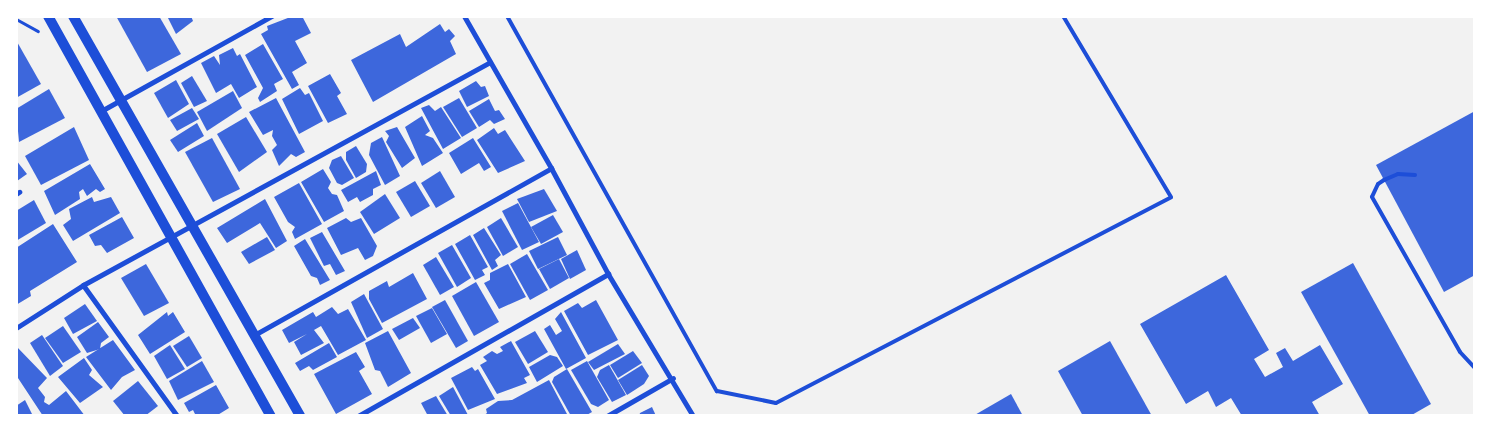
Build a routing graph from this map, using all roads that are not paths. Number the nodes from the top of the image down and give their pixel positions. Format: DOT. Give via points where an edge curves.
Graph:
graph roads {
  1 [pos="48,16"];
  2 [pos="73,16"];
  3 [pos="272,16"];
  4 [pos="464,16"];
  5 [pos="507,16"];
  6 [pos="1063,16"];
  7 [pos="490,62"];
  8 [pos="121,100"];
  9 [pos="100,112"];
  10 [pos="551,168"];
  11 [pos="1415,175"];
  12 [pos="191,225"];
  13 [pos="170,236"];
  14 [pos="608,274"];
  15 [pos="83,285"];
  16 [pos="16,328"];
  17 [pos="254,335"];
  18 [pos="1474,368"];
  19 [pos="673,378"];
  20 [pos="177,416"];
  21 [pos="271,416"];
  22 [pos="300,416"];
  23 [pos="358,416"];
  24 [pos="607,416"];
  25 [pos="693,416"];
  1 -- 9 [label="main road"];
  2 -- 8 [label="main road"];
  3 -- 8 [label="street"];
  4 -- 7 [label="street"];
  5 -- 6 [label="lane" via="718,391 776,403 1171,197"];
  7 -- 10 [label="street"];
  7 -- 12 [label="street"];
  8 -- 9 [label="street"];
  8 -- 12 [label="main road"];
  9 -- 13 [label="main road"];
  10 -- 14 [label="street"];
  10 -- 17 [label="street"];
  11 -- 18 [label="lane" via="1398,174 1384,180 1378,184 1372,197 1460,352"];
  12 -- 13 [label="street"];
  12 -- 17 [label="main road"];
  13 -- 15 [label="street"];
  13 -- 21 [label="main road"];
  14 -- 19 [label="street"];
  14 -- 23 [label="street"];
  15 -- 16 [label="street"];
  15 -- 20 [label="street"];
  17 -- 22 [label="main road"];
  19 -- 24 [label="street"];
  19 -- 25 [label="street"];
}
